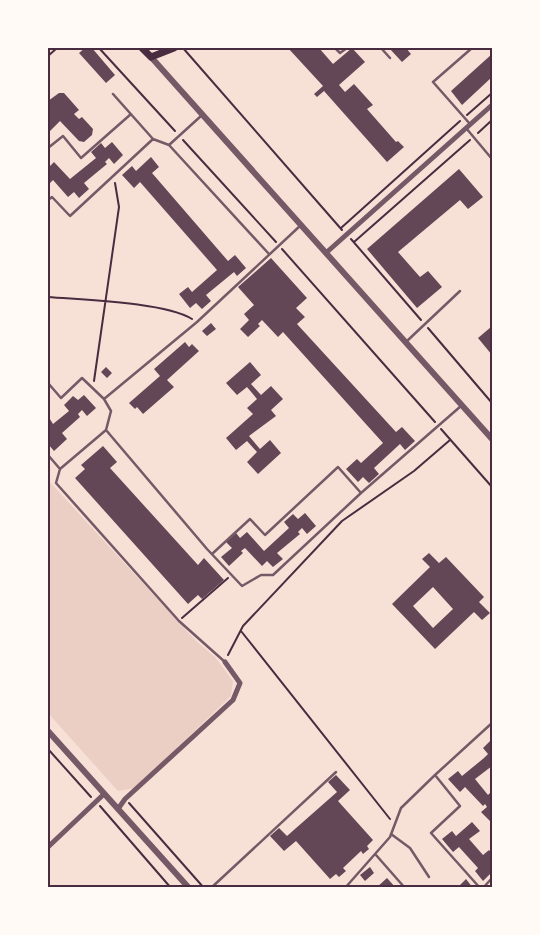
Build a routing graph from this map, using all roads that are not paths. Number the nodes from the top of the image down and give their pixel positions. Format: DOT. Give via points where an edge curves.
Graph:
graph roads {
  1 [pos="142,48"];
  2 [pos="157,48"];
  3 [pos="174,48"];
  4 [pos="335,48"];
  5 [pos="347,48"];
  6 [pos="381,48"];
  7 [pos="472,48"];
  8 [pos="151,57"];
  9 [pos="390,58"];
  10 [pos="114,94"];
  11 [pos="492,105"];
  12 [pos="131,114"];
  13 [pos="204,114"];
  14 [pos="468,126"];
  15 [pos="154,139"];
  16 [pos="169,145"];
  17 [pos="48,148"];
  18 [pos="492,159"];
  19 [pos="48,200"];
  20 [pos="302,224"];
  21 [pos="327,252"];
  22 [pos="269,254"];
  23 [pos="460,291"];
  24 [pos="406,342"];
  25 [pos="48,382"];
  26 [pos="104,399"];
  27 [pos="462,405"];
  28 [pos="106,430"];
  29 [pos="492,439"];
  30 [pos="48,456"];
  31 [pos="60,469"];
  32 [pos="361,492"];
  33 [pos="212,554"];
  34 [pos="225,662"];
  35 [pos="492,723"];
  36 [pos="48,731"];
  37 [pos="336,772"];
  38 [pos="435,775"];
  39 [pos="104,794"];
  40 [pos="118,809"];
  41 [pos="391,834"];
  42 [pos="48,847"];
  43 [pos="376,855"];
  44 [pos="429,877"];
  45 [pos="492,878"];
  46 [pos="189,888"];
  47 [pos="211,888"];
  48 [pos="345,888"];
  49 [pos="405,888"];
  50 [pos="481,888"];
  1 -- 8 [label="main road"];
  2 -- 8 [label="main road"];
  3 -- 8 [label="main road"];
  4 -- 5 [label="lane" via="340,53"];
  6 -- 9 [label="lane"];
  7 -- 14 [label="lane" via="433,82"];
  8 -- 13 [label="street"];
  10 -- 12 [label="lane"];
  11 -- 14 [label="street"];
  12 -- 15 [label="lane"];
  12 -- 17 [label="lane" via="81,158 63,136"];
  13 -- 16 [label="lane"];
  13 -- 20 [label="street"];
  14 -- 18 [label="lane"];
  14 -- 21 [label="street"];
  15 -- 16 [label="lane"];
  15 -- 19 [label="lane" via="70,216 52,197"];
  16 -- 22 [label="lane"];
  20 -- 21 [label="street"];
  20 -- 22 [label="lane"];
  21 -- 24 [label="street"];
  22 -- 26 [label="lane" via="197,322"];
  23 -- 24 [label="lane"];
  24 -- 27 [label="street"];
  25 -- 26 [label="lane" via="61,398 82,378"];
  26 -- 28 [label="lane" via="111,412"];
  27 -- 29 [label="street"];
  27 -- 32 [label="lane"];
  28 -- 31 [label="lane"];
  28 -- 33 [label="lane"];
  30 -- 31 [label="lane"];
  31 -- 34 [label="lane" via="56,484 179,621"];
  32 -- 33 [label="lane" via="273,575 261,575 242,586"];
  32 -- 33 [label="lane" via="338,467 265,535 250,519"];
  34 -- 40 [label="street" via="240,683 233,700"];
  35 -- 38 [label="lane"];
  36 -- 39 [label="street"];
  37 -- 47 [label="lane"];
  38 -- 41 [label="lane" via="401,808"];
  38 -- 50 [label="lane" via="460,806 431,833"];
  39 -- 40 [label="street"];
  39 -- 42 [label="street"];
  40 -- 46 [label="street"];
  41 -- 43 [label="lane"];
  41 -- 44 [label="lane" via="410,848"];
  43 -- 48 [label="lane" via="367,860"];
  43 -- 49 [label="lane"];
  45 -- 50 [label="lane"];
}
